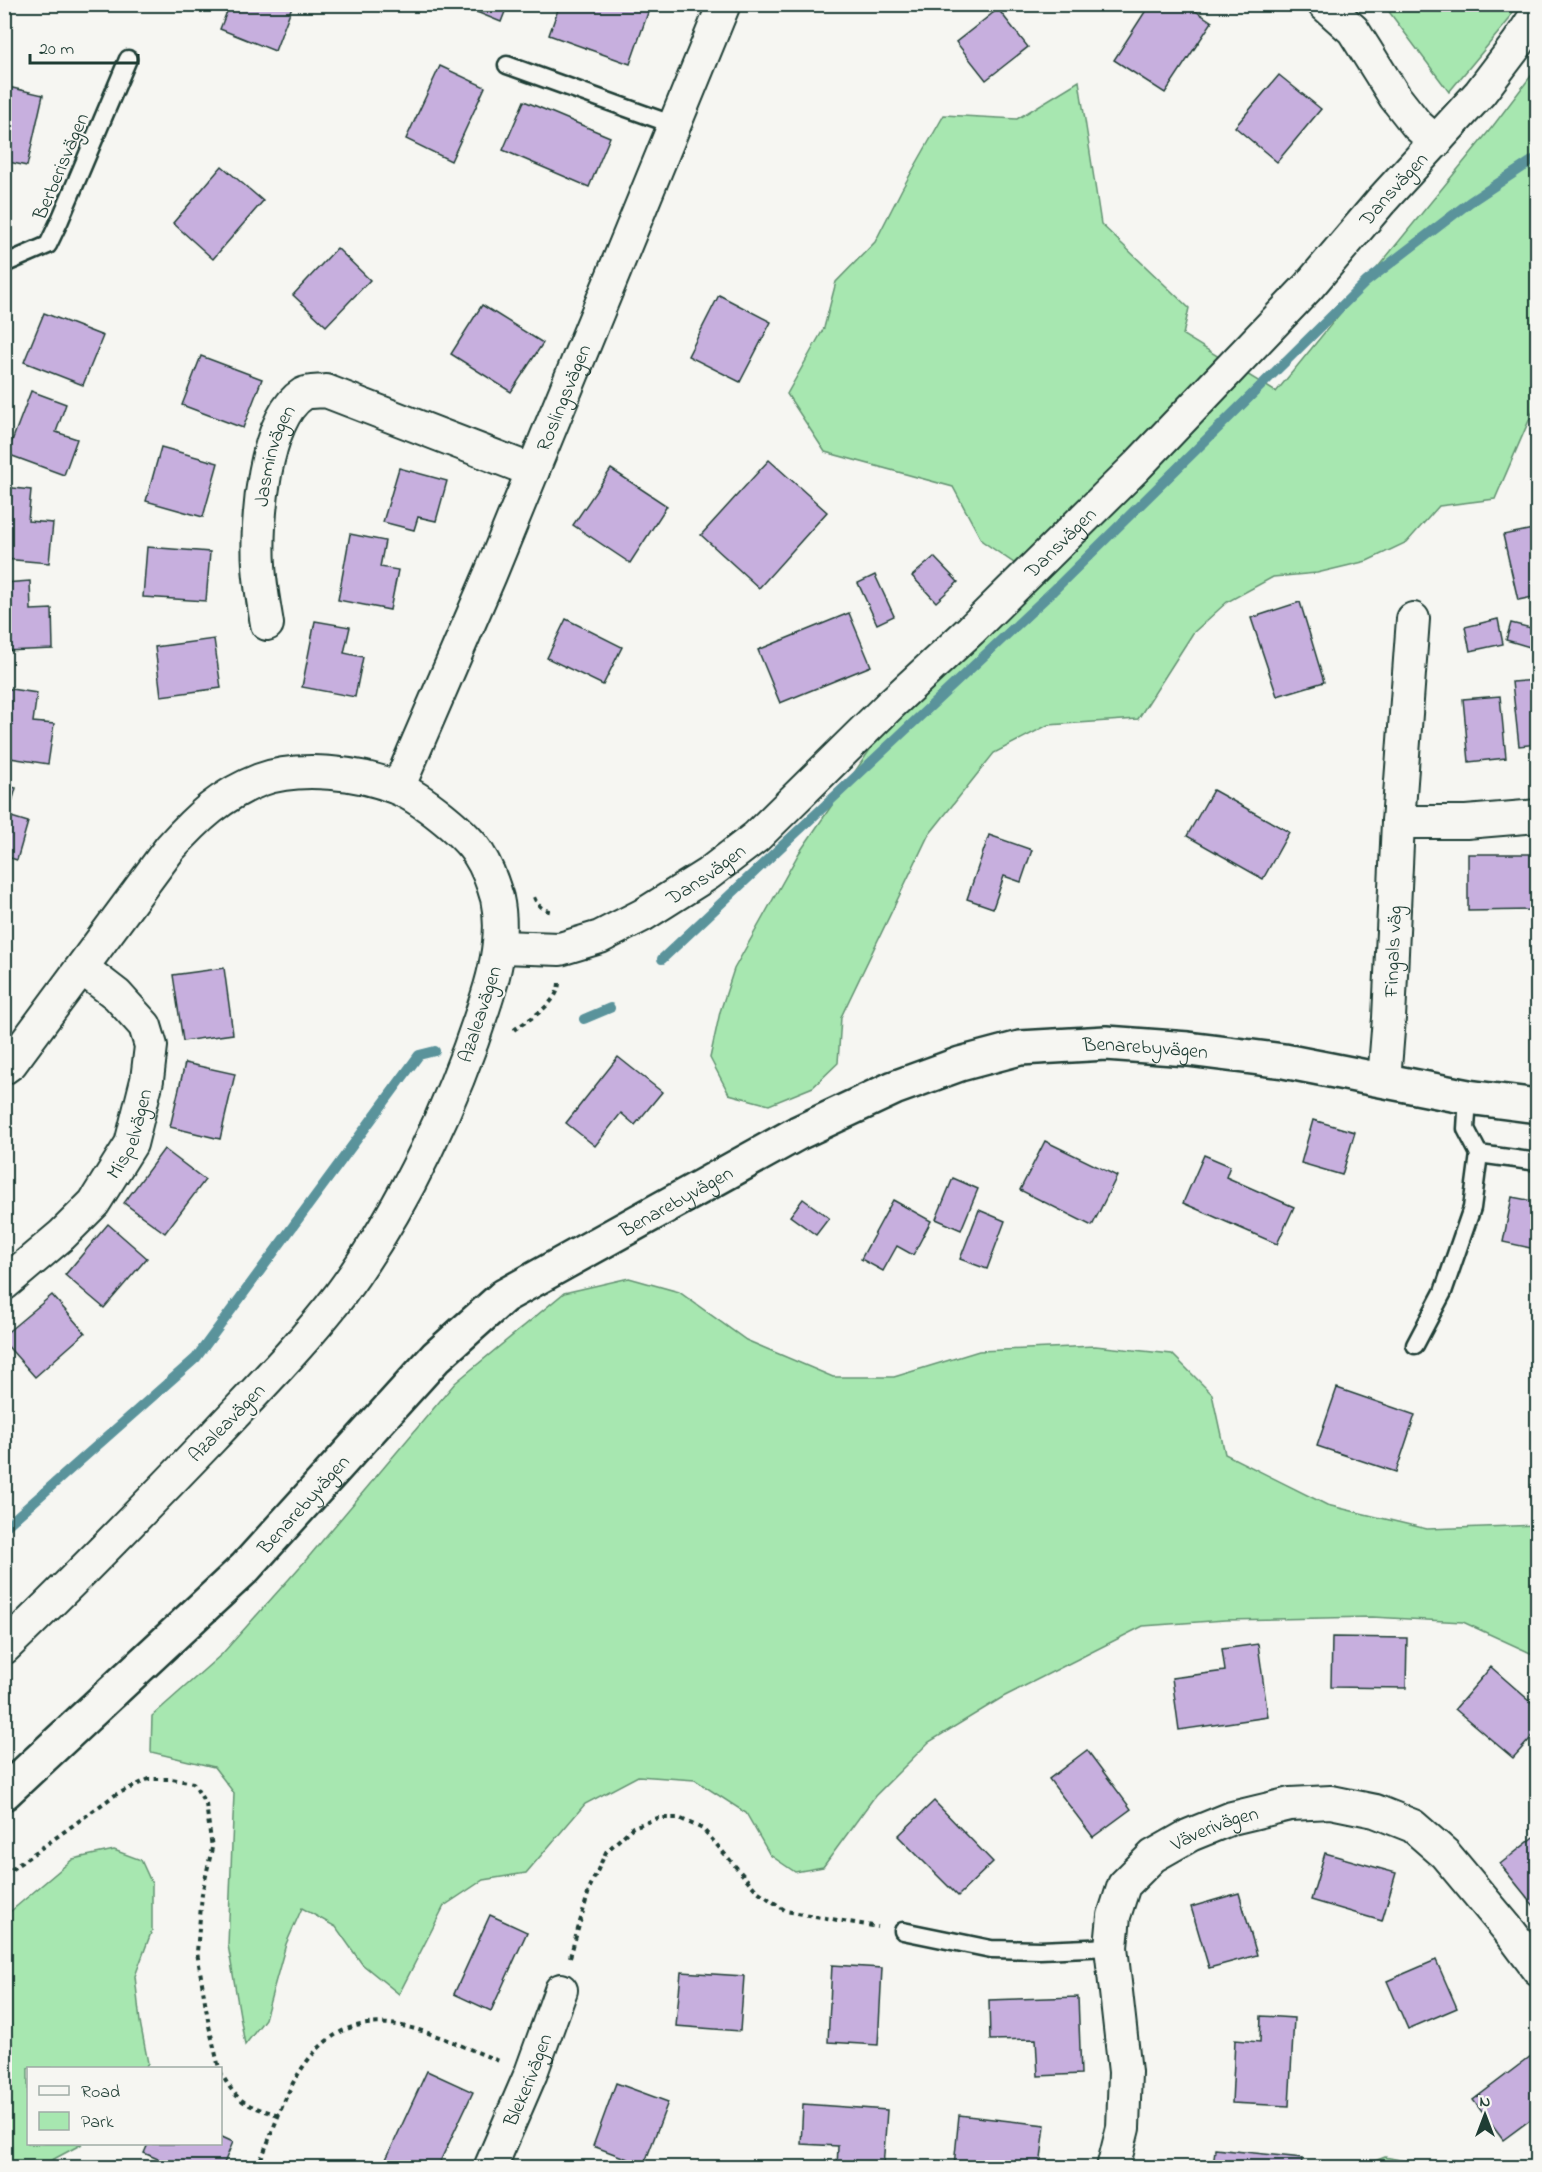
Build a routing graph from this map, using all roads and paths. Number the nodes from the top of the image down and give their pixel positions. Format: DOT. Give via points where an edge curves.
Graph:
graph roads {
  1 [pos="724,4"];
  2 [pos="1324,4"];
  3 [pos="1538,12"];
  4 [pos="128,59"];
  5 [pos="507,65"];
  6 [pos="674,125"];
  7 [pos="1436,142"];
  8 [pos="4,264"];
  9 [pos="533,471"];
  10 [pos="1413,620"];
  11 [pos="267,624"];
  12 [pos="398,788"];
  13 [pos="1538,816"];
  14 [pos="1398,822"];
  15 [pos="532,892"];
  16 [pos="499,947"];
  17 [pos="560,949"];
  18 [pos="82,968"];
  19 [pos="511,1032"];
  20 [pos="4,1068"];
  21 [pos="1384,1080"];
  22 [pos="1468,1096"];
  23 [pos="1538,1106"];
  24 [pos="1479,1154"];
  25 [pos="1538,1162"];
  26 [pos="4,1284"];
  27 [pos="1415,1345"];
  28 [pos="4,1648"];
  29 [pos="4,1793"];
  30 [pos="4,1875"];
  31 [pos="903,1931"];
  32 [pos="1111,1947"];
  33 [pos="1538,1969"];
  34 [pos="561,1990"];
  35 [pos="219,2067"];
  36 [pos="531,2073"];
  37 [pos="222,2074"];
  38 [pos="279,2115"];
  39 [pos="257,2168"];
  40 [pos="490,2168"];
  41 [pos="1113,2168"];
  1 -- 6 [label="street, Roslingsvägen"];
  2 -- 7 [label="street" via="1353,30 1395,97"];
  3 -- 7 [label="street, Dansvägen" via="1480,93"];
  4 -- 8 [label="lane, Berberisvägen" via="48,245"];
  5 -- 6 [label="lane"];
  6 -- 9 [label="street, Roslingsvägen"];
  7 -- 17 [label="street, Dansvägen" via="1308,287 1137,466 756,837 708,874 643,915 600,937"];
  9 -- 11 [label="street, Jasminvägen" via="326,391 305,392 288,406 273,441 261,492 259,564"];
  9 -- 12 [label="street, Roslingsvägen"];
  10 -- 14 [label="street, Fingals väg"];
  12 -- 16 [label="street, Azaleavägen" via="430,807 478,853 497,899"];
  12 -- 18 [label="street, Azaleavägen" via="347,774 307,772 264,779 232,793 199,816 170,848"];
  13 -- 14 [label="street"];
  14 -- 21 [label="street, Fingals väg"];
  15 -- 17 [label="path" via="544,910 562,913"];
  16 -- 17 [label="street, Dansvägen"];
  16 -- 28 [label="street, Azaleavägen" via="476,1030 429,1144 403,1197 339,1296 278,1369 97,1558"];
  17 -- 19 [label="path" via="559,989 550,1002"];
  18 -- 20 [label="street, Azaleavägen"];
  18 -- 26 [label="street, Mispelvägen" via="117,995 145,1026 151,1046 137,1123 131,1144 94,1203"];
  21 -- 22 [label="street, Benarebyvägen"];
  21 -- 29 [label="street, Benarebyvägen" via="1284,1061 1188,1049 1106,1043 1050,1045 1020,1048 960,1064 894,1088 798,1134 504,1296 435,1358 245,1568"];
  22 -- 23 [label="street, Benarebyvägen"];
  22 -- 24 [label="lane" via="1466,1129"];
  24 -- 25 [label="lane"];
  24 -- 27 [label="lane" via="1472,1208 1460,1246 1443,1292"];
  30 -- 35 [label="path" via="116,1795 149,1779 193,1782 206,1804 212,1848 202,1894 197,1952"];
  31 -- 32 [label="lane" via="991,1949"];
  31 -- 34 [label="path" via="786,1911 756,1890 703,1829 679,1818 658,1818 633,1827 606,1852 590,1887"];
  32 -- 33 [label="street, Väverivägen" via="1114,1916 1124,1886 1153,1856 1232,1818 1290,1804 1331,1803 1375,1811 1413,1826 1445,1854"];
  32 -- 41 [label="street, Väverivägen" via="1125,2072 1123,2128"];
  34 -- 36 [label="street, Blekerivägen"];
  36 -- 38 [label="path" via="423,2031 378,2022 350,2026 319,2046 294,2083"];
  36 -- 40 [label="street, Blekerivägen"];
  37 -- 38 [label="path" via="231,2092 247,2105"];
  38 -- 39 [label="path"];
}
